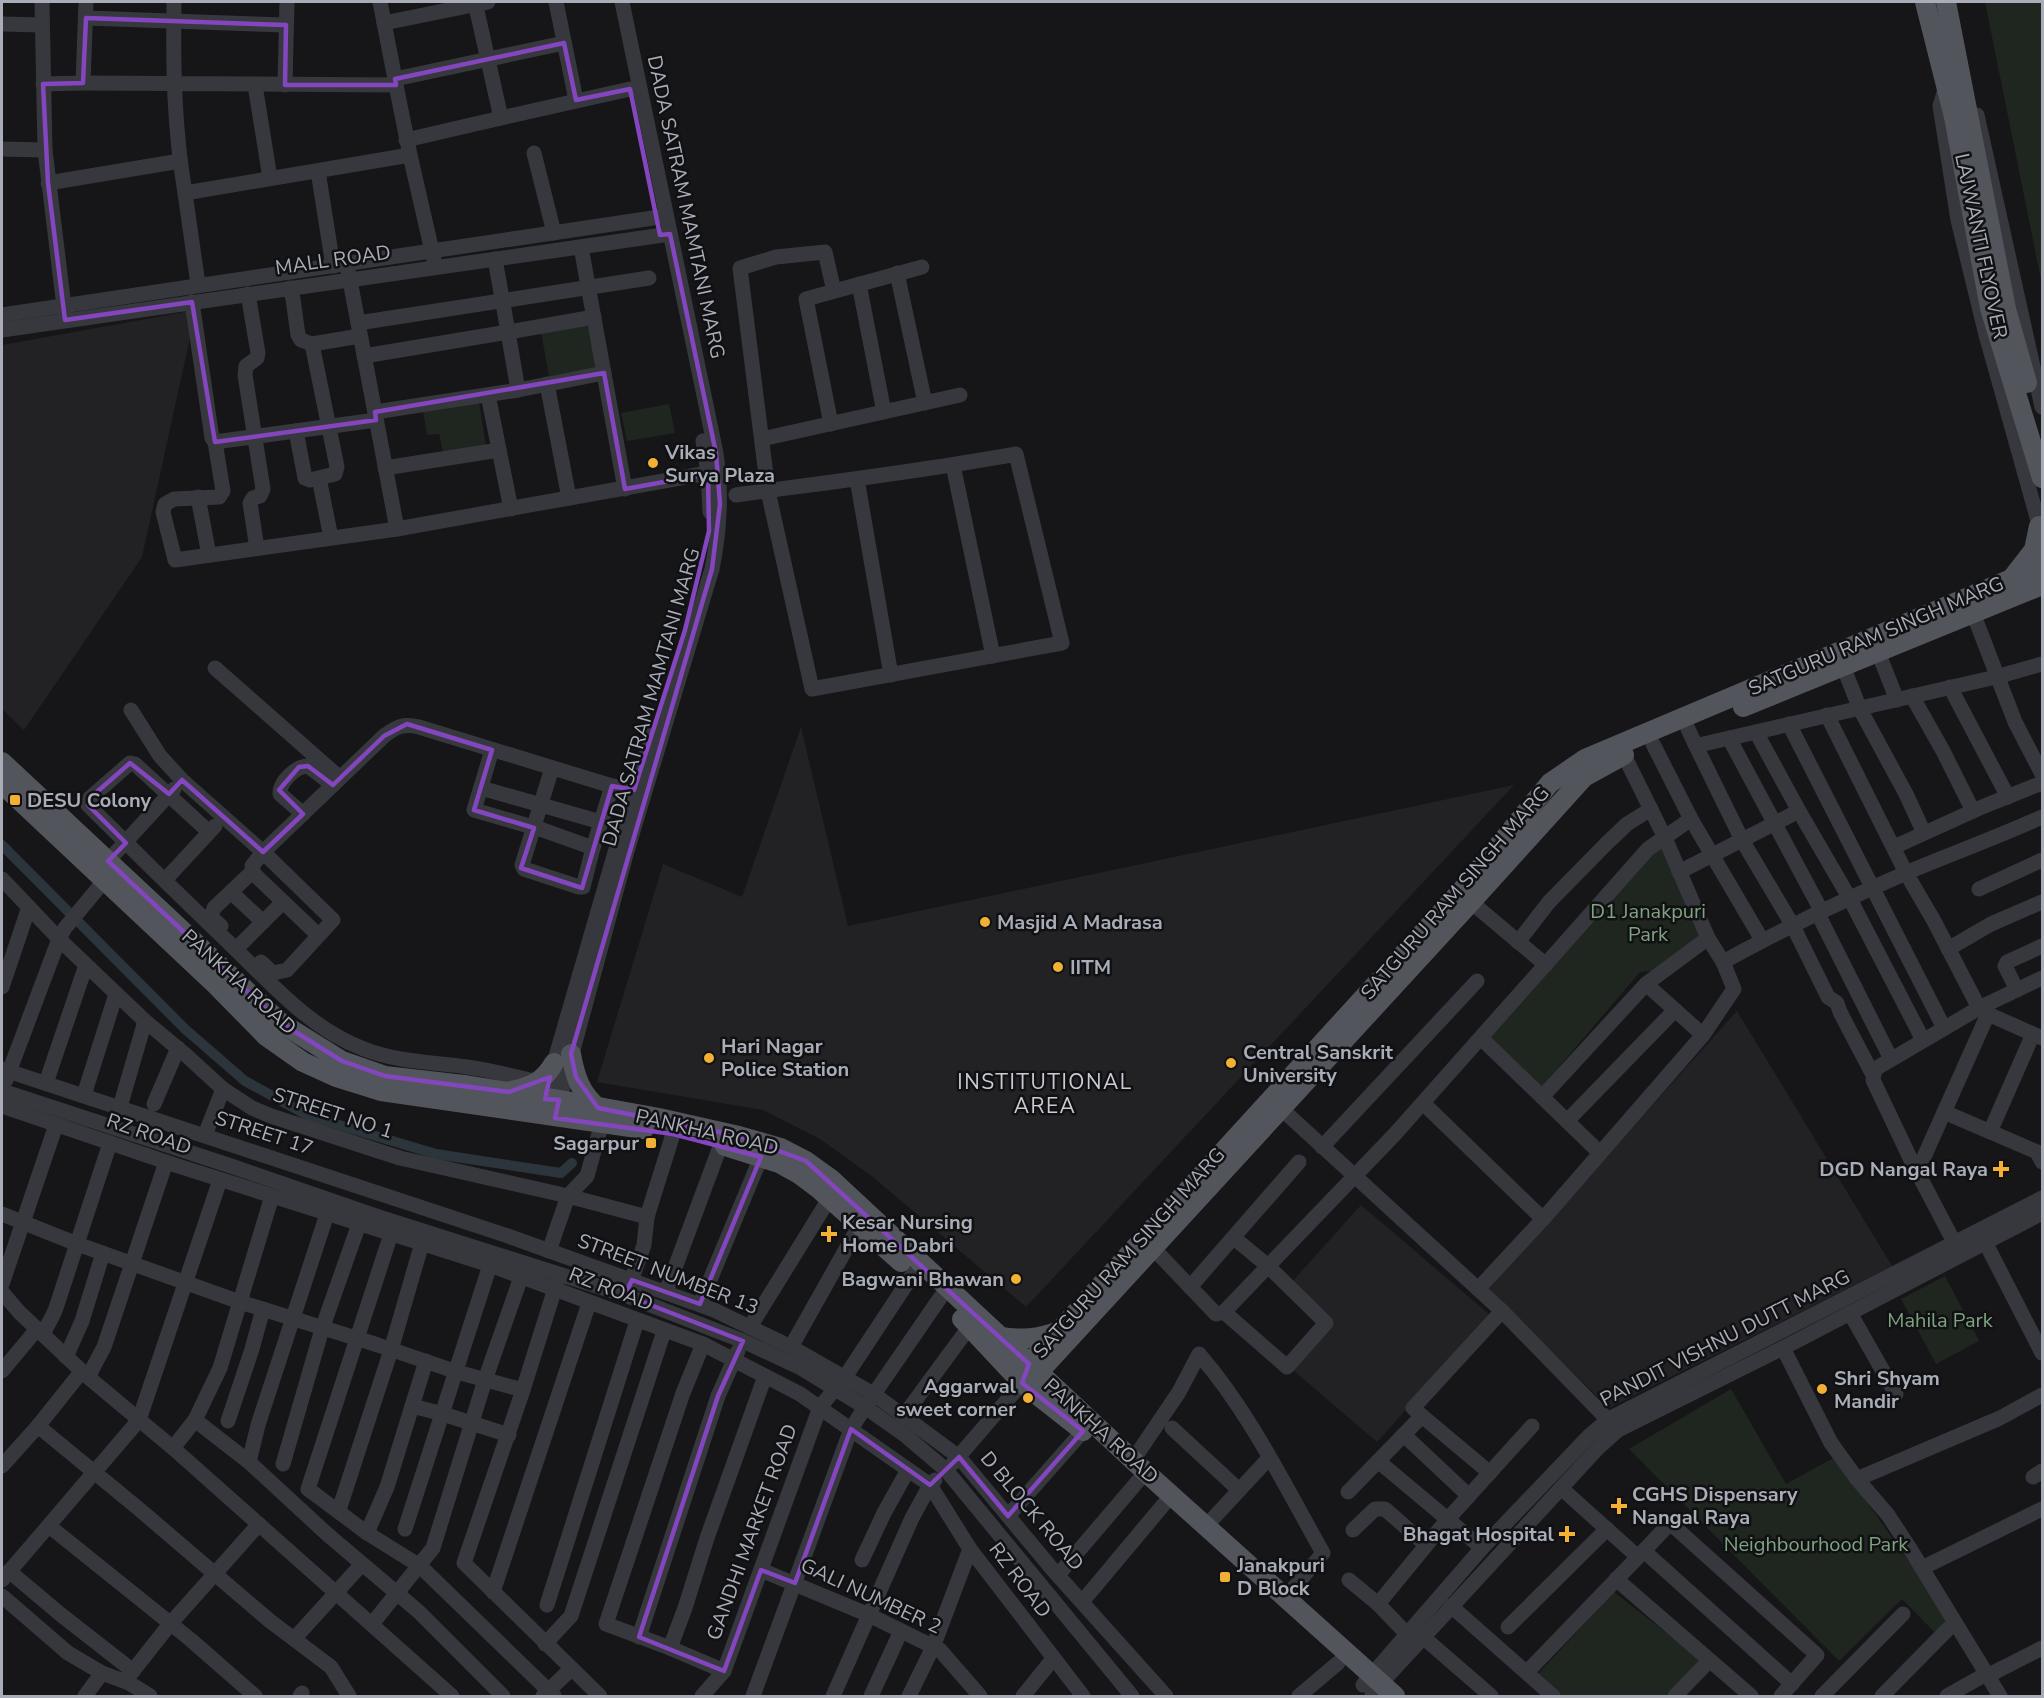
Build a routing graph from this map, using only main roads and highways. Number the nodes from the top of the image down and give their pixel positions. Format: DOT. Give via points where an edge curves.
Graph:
graph roads {
  1 [pos="1925,2"];
  2 [pos="1946,2"];
  3 [pos="1953,82"];
  4 [pos="1961,118"];
  5 [pos="2043,437"];
  6 [pos="2043,478"];
  7 [pos="2041,530"];
  8 [pos="2043,567"];
  9 [pos="2043,585"];
  10 [pos="2014,587"];
  11 [pos="2043,603"];
  12 [pos="2,762"];
  13 [pos="2,784"];
  14 [pos="548,1103"];
  15 [pos="1275,1104"];
  16 [pos="600,1116"];
  17 [pos="1059,1331"];
  18 [pos="1000,1337"];
  19 [pos="1058,1352"];
  20 [pos="1030,1373"];
  21 [pos="1055,1388"];
  22 [pos="1376,1688"];
  1 -- 3 [label="main road"];
  2 -- 3 [label="main road"];
  3 -- 4 [label="main road"];
  4 -- 5 [label="main road, LAJWANTI FLYOVER" via="2006,309"];
  4 -- 6 [label="main road, LAJWANTI FLYOVER" via="1990,308"];
  7 -- 10 [label="main road"];
  8 -- 10 [label="main road, SATGURU RAM SINGH MARG"];
  9 -- 10 [label="main road, SATGURU RAM SINGH MARG"];
  10 -- 11 [label="main road"];
  10 -- 15 [label="main road, SATGURU RAM SINGH MARG" via="1972,613 1843,666 1692,736 1624,755 1584,777 1471,902"];
  10 -- 15 [label="main road, SATGURU RAM SINGH MARG" via="1585,759 1550,783"];
  12 -- 14 [label="main road, PANKHA ROAD" via="281,1023 317,1047 342,1061 385,1076 464,1084"];
  13 -- 14 [label="main road, PANKHA ROAD" via="266,1036 303,1062 381,1091"];
  14 -- 16 [label="main road, PANKHA ROAD"];
  14 -- 16 [label="main road" via="547,1075 562,1059"];
  15 -- 17 [label="main road, SATGURU RAM SINGH MARG"];
  15 -- 19 [label="main road, SATGURU RAM SINGH MARG" via="1153,1248"];
  16 -- 18 [label="main road, PANKHA ROAD" via="659,1118 781,1148 806,1161 838,1185"];
  16 -- 20 [label="main road, PANKHA ROAD" via="721,1144 779,1163 798,1174 970,1326"];
  17 -- 18 [label="main road" via="1023,1341"];
  17 -- 20 [label="main road, SATGURU RAM SINGH MARG"];
  18 -- 20 [label="main road, PANKHA ROAD"];
  19 -- 20 [label="main road, SATGURU RAM SINGH MARG"];
  19 -- 21 [label="main road" via="1052,1373"];
  20 -- 21 [label="main road, PANKHA ROAD"];
  20 -- 22 [label="main road, PANKHA ROAD" via="1083,1431 1338,1663"];
  21 -- 22 [label="main road, PANKHA ROAD" via="1286,1598"];
}
